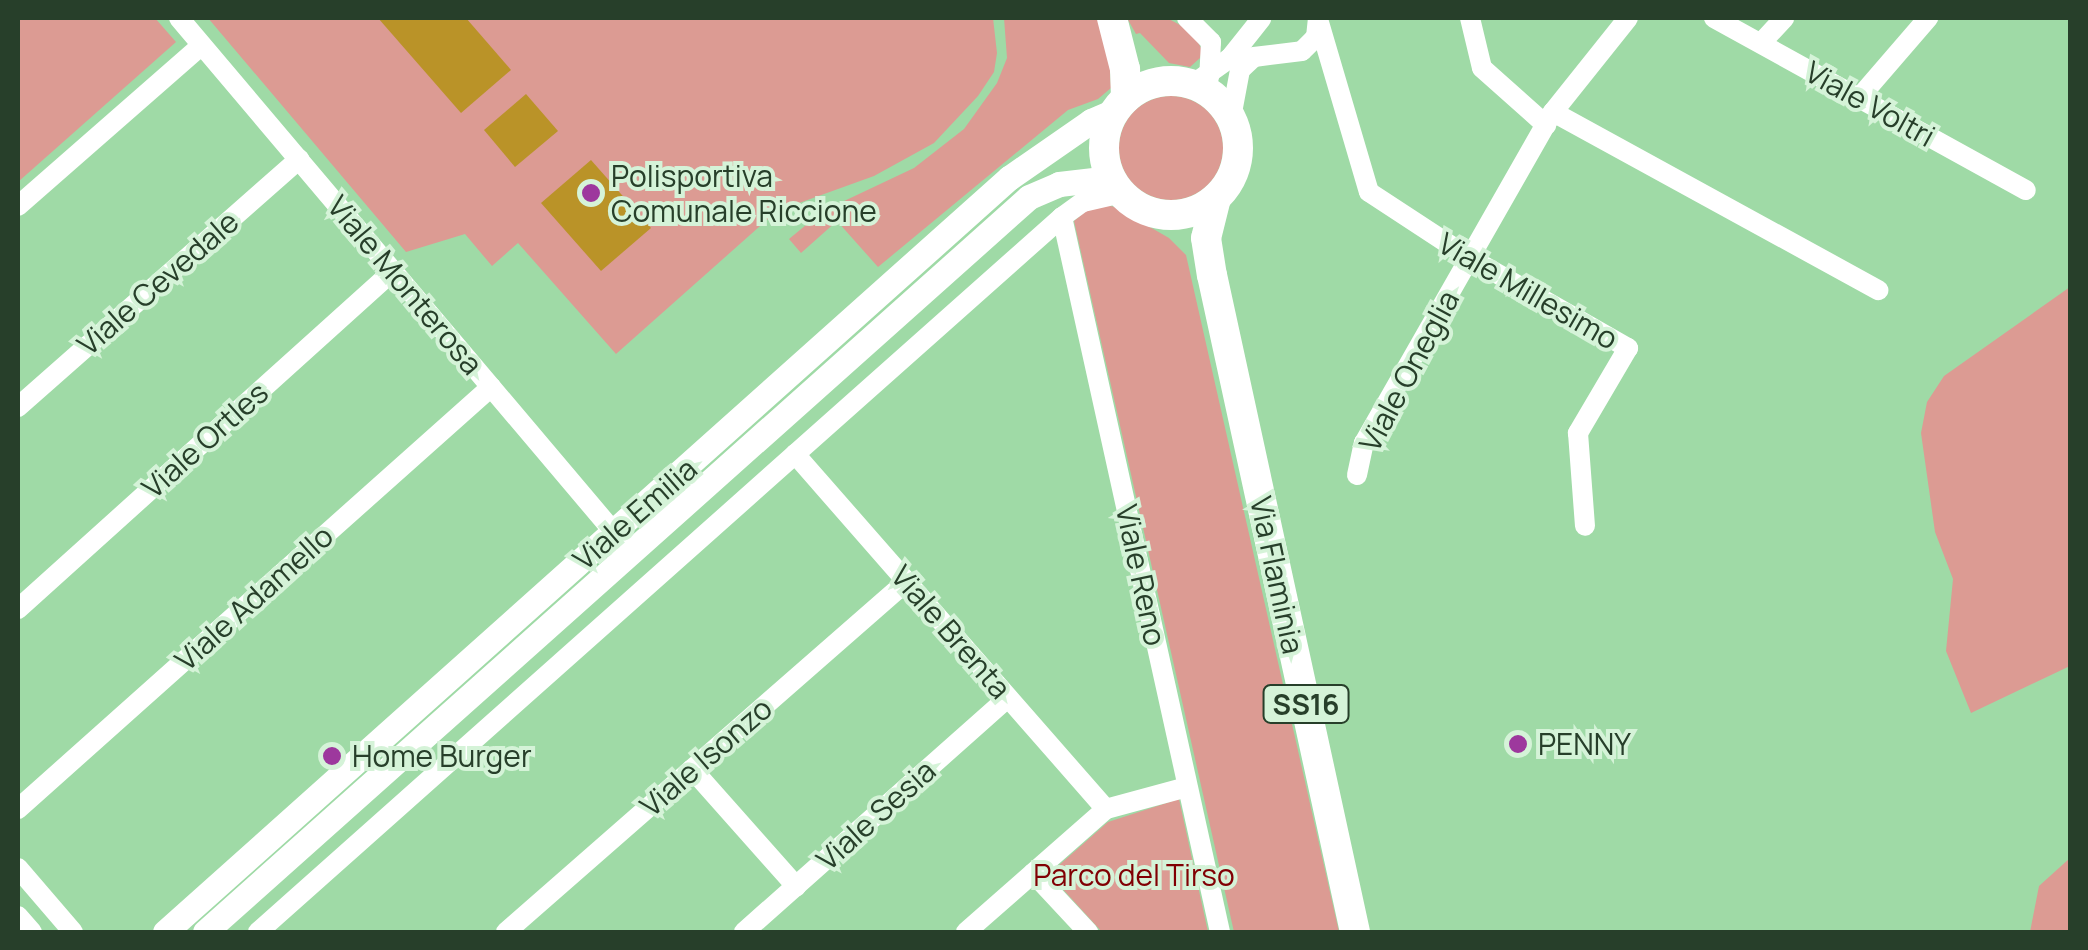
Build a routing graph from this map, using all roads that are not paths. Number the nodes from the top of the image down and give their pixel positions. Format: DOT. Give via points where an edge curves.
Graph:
graph roads {
  1 [pos="179,18"];
  2 [pos="1188,18"];
  3 [pos="1261,18"];
  4 [pos="1318,18"];
  5 [pos="1470,18"];
  6 [pos="1628,18"];
  7 [pos="1714,18"];
  8 [pos="1784,18"];
  9 [pos="1928,18"];
  10 [pos="1114,22"];
  11 [pos="1761,44"];
  12 [pos="202,45"];
  13 [pos="1292,52"];
  14 [pos="1338,79"];
  15 [pos="1192,81"];
  16 [pos="1859,98"];
  17 [pos="1121,105"];
  18 [pos="1231,118"];
  19 [pos="1550,119"];
  20 [pos="298,159"];
  21 [pos="1116,185"];
  22 [pos="2026,190"];
  23 [pos="1216,198"];
  24 [pos="18,206"];
  25 [pos="1150,212"];
  26 [pos="1062,217"];
  27 [pos="1470,258"];
  28 [pos="394,272"];
  29 [pos="1212,276"];
  30 [pos="1878,290"];
  31 [pos="491,387"];
  32 [pos="18,407"];
  33 [pos="796,454"];
  34 [pos="1357,475"];
  35 [pos="1585,526"];
  36 [pos="614,532"];
  37 [pos="631,552"];
  38 [pos="906,581"];
  39 [pos="18,609"];
  40 [pos="1008,698"];
  41 [pos="692,769"];
  42 [pos="1188,787"];
  43 [pos="18,809"];
  44 [pos="1106,809"];
  45 [pos="18,868"];
  46 [pos="1033,873"];
  47 [pos="796,886"];
  48 [pos="18,916"];
  49 [pos="32,932"];
  50 [pos="73,932"];
  51 [pos="165,932"];
  52 [pos="205,932"];
  53 [pos="258,932"];
  54 [pos="506,932"];
  55 [pos="744,932"];
  56 [pos="966,932"];
  57 [pos="1088,932"];
  58 [pos="1220,932"];
  59 [pos="1355,932"];
  1 -- 12 [label="street, Viale Monterosa"];
  2 -- 15 [label="street" via="1211,42"];
  3 -- 13 [label="street" via="1262,36"];
  3 -- 15 [label="street"];
  4 -- 13 [label="street" via="1316,38"];
  4 -- 14 [label="street, Viale Millesimo"];
  5 -- 19 [label="street" via="1482,68"];
  6 -- 19 [label="street, Viale Oneglia"];
  7 -- 11 [label="street, Viale Voltri"];
  8 -- 11 [label="street"];
  9 -- 16 [label="street"];
  10 -- 15 [label="main road" via="1140,60"];
  10 -- 17 [label="main road"];
  11 -- 16 [label="street, Viale Voltri"];
  12 -- 20 [label="street, Viale Monterosa"];
  12 -- 24 [label="street"];
  13 -- 14 [label="street" via="1320,57"];
  13 -- 18 [label="street" via="1254,57 1240,70"];
  14 -- 27 [label="street, Viale Millesimo" via="1368,192"];
  15 -- 17 [label="main road" via="1141,88"];
  15 -- 18 [label="main road"];
  16 -- 22 [label="street, Viale Voltri"];
  17 -- 21 [label="main road" via="1104,144"];
  17 -- 36 [label="street, Viale Emilia" via="1009,178"];
  18 -- 23 [label="main road, SS16" via="1238,152"];
  19 -- 27 [label="street, Viale Oneglia"];
  19 -- 30 [label="street"];
  20 -- 28 [label="street, Viale Monterosa"];
  20 -- 32 [label="street, Viale Cevedale"];
  21 -- 25 [label="main road, SS16"];
  21 -- 26 [label="street, Viale Emilia"];
  21 -- 37 [label="street, Viale Emilia" via="1059,184 1029,196"];
  23 -- 25 [label="main road" via="1184,214"];
  23 -- 29 [label="main road, Via Flaminia / SS16" via="1206,238"];
  25 -- 29 [label="main road, Via Flaminia / SS16" via="1185,240"];
  26 -- 33 [label="street, Viale Emilia"];
  26 -- 42 [label="street, Viale Reno"];
  27 -- 34 [label="street, Viale Oneglia" via="1364,443"];
  27 -- 35 [label="street, Viale Millesimo" via="1628,348 1578,433"];
  28 -- 31 [label="street, Viale Monterosa"];
  28 -- 39 [label="street, Viale Ortles"];
  29 -- 59 [label="main road, Via Flaminia / SS16"];
  31 -- 36 [label="street, Viale Monterosa"];
  31 -- 43 [label="street, Viale Adamello"];
  33 -- 38 [label="street, Viale Brenta"];
  33 -- 53 [label="street, Viale Emilia"];
  36 -- 37 [label="street, Viale Monterosa"];
  36 -- 51 [label="street, Viale Emilia"];
  37 -- 52 [label="street, Viale Emilia"];
  38 -- 40 [label="street, Viale Brenta"];
  38 -- 41 [label="street, Viale Isonzo"];
  40 -- 44 [label="street, Viale Brenta"];
  40 -- 47 [label="street, Viale Sesia"];
  41 -- 47 [label="street"];
  41 -- 54 [label="street, Viale Isonzo"];
  42 -- 44 [label="street"];
  42 -- 58 [label="street, Viale Reno"];
  44 -- 46 [label="street"];
  45 -- 50 [label="street"];
  46 -- 56 [label="street"];
  46 -- 57 [label="street"];
  47 -- 55 [label="street, Viale Sesia"];
  48 -- 49 [label="street"];
}
